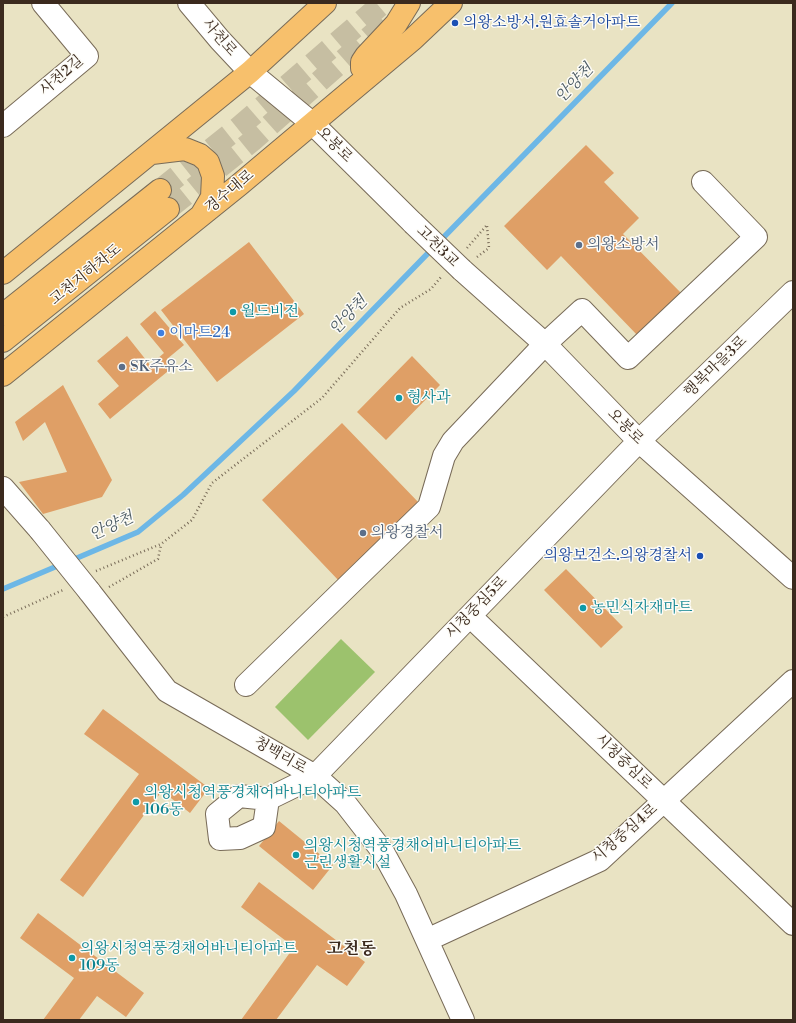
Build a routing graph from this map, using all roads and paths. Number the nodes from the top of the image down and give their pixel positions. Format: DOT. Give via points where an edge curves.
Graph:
graph roads {
  1 [pos="43,3"];
  2 [pos="189,3"];
  3 [pos="325,3"];
  4 [pos="409,3"];
  5 [pos="451,3"];
  6 [pos="383,65"];
  7 [pos="250,72"];
  8 [pos="313,124"];
  9 [pos="3,126"];
  10 [pos="152,154"];
  11 [pos="703,182"];
  12 [pos="199,218"];
  13 [pos="413,223"];
  14 [pos="466,248"];
  15 [pos="454,271"];
  16 [pos="3,273"];
  17 [pos="793,292"];
  18 [pos="3,315"];
  19 [pos="3,341"];
  20 [pos="545,344"];
  21 [pos="3,375"];
  22 [pos="639,441"];
  23 [pos="3,488"];
  24 [pos="161,544"];
  25 [pos="793,578"];
  26 [pos="91,587"];
  27 [pos="65,588"];
  28 [pos="470,616"];
  29 [pos="3,617"];
  30 [pos="793,681"];
  31 [pos="246,685"];
  32 [pos="315,776"];
  33 [pos="268,799"];
  34 [pos="663,800"];
  35 [pos="793,924"];
  36 [pos="427,940"];
  37 [pos="463,1020"];
  1 -- 9 [label="street, 사천2길" via="87,56"];
  2 -- 7 [label="street, 사천로"];
  3 -- 7 [label="main road"];
  4 -- 6 [label="main road" via="396,24 362,62 362,68 371,72"];
  5 -- 6 [label="main road, 경수대로"];
  6 -- 8 [label="main road, 경수대로"];
  7 -- 8 [label="street, 오봉로"];
  7 -- 10 [label="main road"];
  8 -- 12 [label="main road, 경수대로"];
  8 -- 13 [label="street, 오봉로"];
  10 -- 12 [label="main road" via="185,149 200,155 208,162 213,176 212,197"];
  10 -- 16 [label="main road"];
  11 -- 20 [label="street" via="756,237 628,358 582,310"];
  12 -- 21 [label="main road, 경수대로"];
  13 -- 15 [label="street, 고천3교, bridge"];
  14 -- 15 [label="path" via="487,225 488,248"];
  15 -- 20 [label="street, 오봉로"];
  15 -- 24 [label="path" via="400,308 322,398 212,483 192,520"];
  17 -- 22 [label="street, 행복마을3로"];
  18 -- 19 [label="main road, 고천지하차도" via="164,199"];
  20 -- 22 [label="street, 오봉로"];
  20 -- 31 [label="street" via="453,441 444,456 429,507"];
  22 -- 25 [label="street, 오봉로"];
  22 -- 28 [label="street, 시청중심5로"];
  23 -- 26 [label="street, 청백리로, bridge"];
  24 -- 26 [label="path"];
  24 -- 26 [label="path" via="158,559"];
  26 -- 32 [label="street, 청백리로" via="168,691"];
  27 -- 29 [label="path"];
  28 -- 32 [label="street, 시청중심5로"];
  28 -- 34 [label="street, 시청중심로"];
  30 -- 34 [label="street, 시청중심4로"];
  32 -- 33 [label="street, 시청중심5로"];
  32 -- 36 [label="street, 청백리로" via="345,803 383,852"];
  34 -- 35 [label="street, 시청중심로"];
  34 -- 36 [label="street, 시청중심4로" via="600,860"];
  36 -- 37 [label="street, 청백리로"];
}
